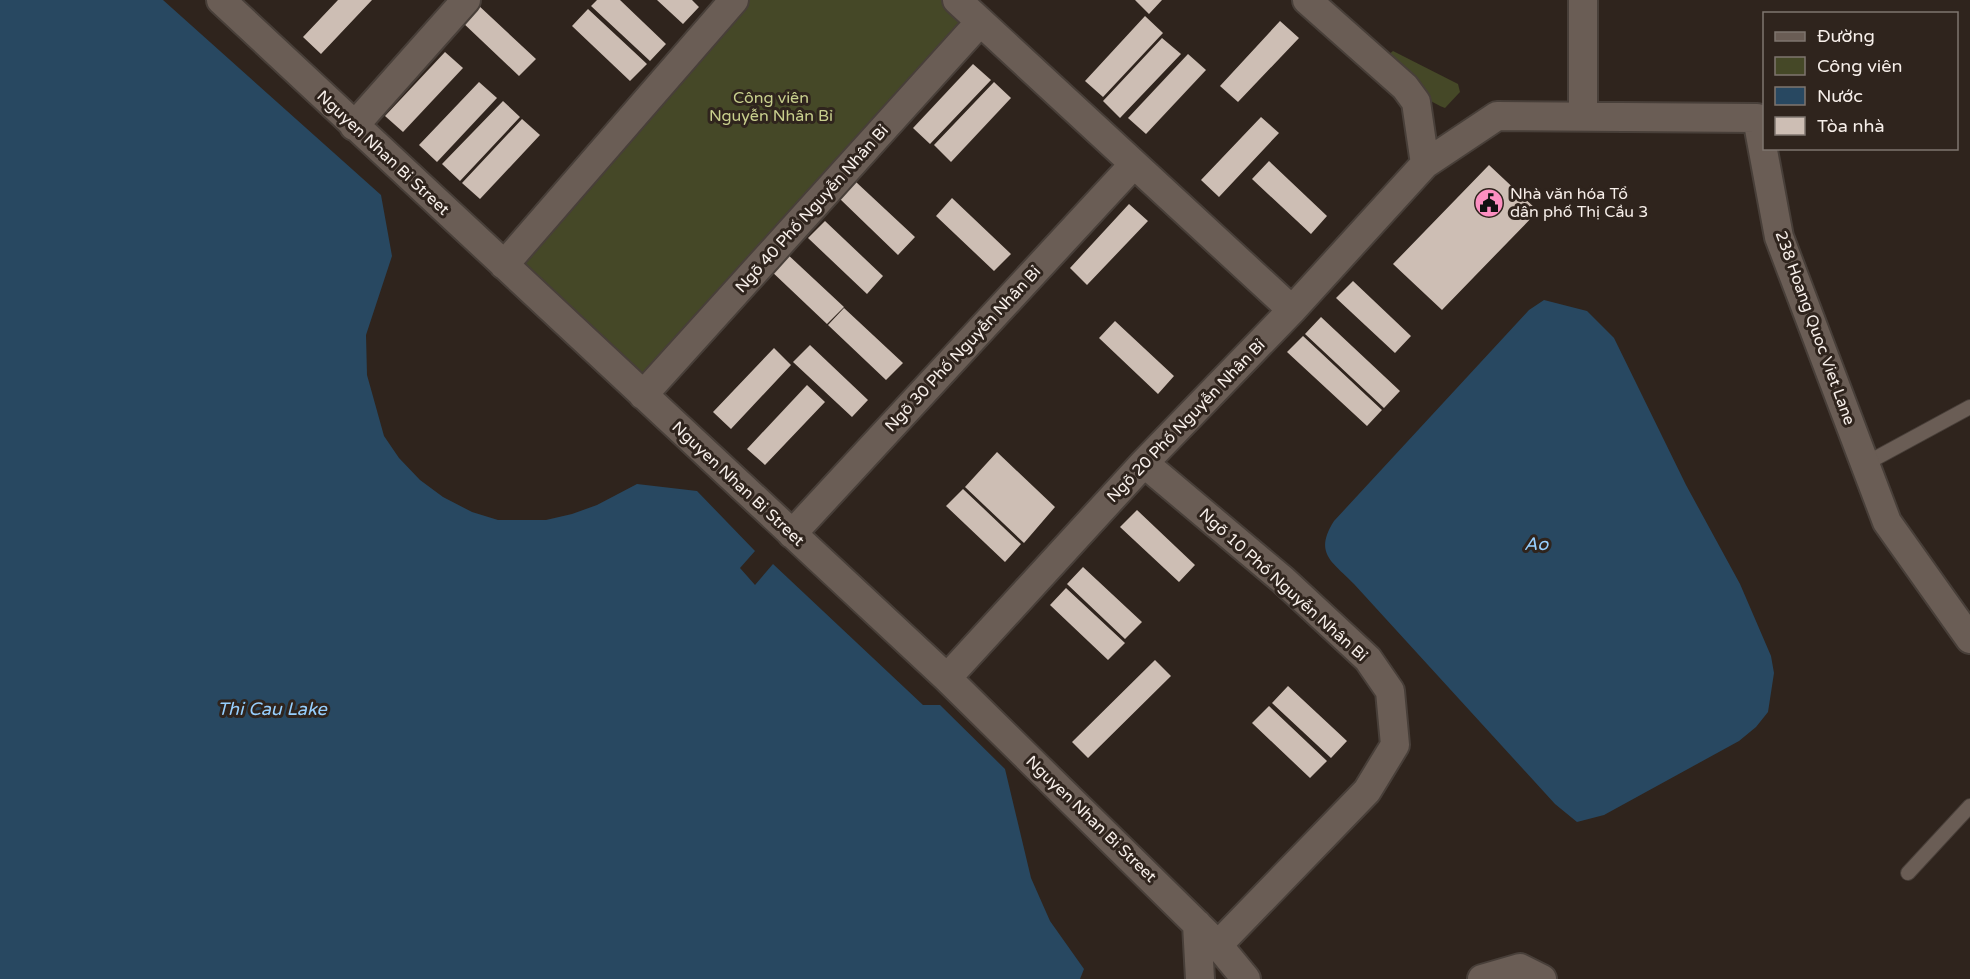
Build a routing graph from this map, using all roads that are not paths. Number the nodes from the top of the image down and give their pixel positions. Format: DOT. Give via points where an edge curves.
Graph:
graph roads {
  1 [pos="221,0"];
  2 [pos="466,0"];
  3 [pos="734,0"];
  4 [pos="957,0"];
  5 [pos="1307,0"];
  6 [pos="1583,0"];
  7 [pos="980,22"];
  8 [pos="1583,116"];
  9 [pos="354,126"];
  10 [pos="1134,164"];
  11 [pos="1425,164"];
  12 [pos="504,266"];
  13 [pos="1292,310"];
  14 [pos="643,395"];
  15 [pos="1970,407"];
  16 [pos="1144,463"];
  17 [pos="1865,464"];
  18 [pos="792,534"];
  19 [pos="1970,639"];
  20 [pos="947,678"];
  21 [pos="1970,806"];
  22 [pos="1908,873"];
  23 [pos="1197,924"];
  24 [pos="1218,945"];
  25 [pos="1200,979"];
  26 [pos="1246,979"];
  27 [pos="1482,979"];
  28 [pos="1542,979"];
  1 -- 9 [label="street, Nguyen Nhan Bi Street"];
  2 -- 9 [label="street"];
  3 -- 12 [label="street"];
  4 -- 7 [label="street"];
  5 -- 11 [label="street" via="1405,87 1416,102"];
  6 -- 8 [label="street"];
  7 -- 10 [label="street"];
  7 -- 14 [label="street, Ngõ 40 Phố Nguyễn Nhân Bỉ"];
  8 -- 11 [label="street, 238 Hoang Quoc Viet Lane" via="1497,116"];
  8 -- 17 [label="street, 238 Hoang Quoc Viet Lane" via="1757,118 1779,237"];
  9 -- 12 [label="street, Nguyen Nhan Bi Street"];
  10 -- 13 [label="street"];
  10 -- 18 [label="street, Ngõ 30 Phố Nguyễn Nhân Bỉ"];
  11 -- 13 [label="street, Ngõ 20 Phố Nguyễn Nhân Bỉ"];
  12 -- 14 [label="street, Nguyen Nhan Bi Street"];
  13 -- 16 [label="street, Ngõ 20 Phố Nguyễn Nhân Bỉ"];
  14 -- 18 [label="street, Nguyen Nhan Bi Street"];
  15 -- 17 [label="lane"];
  16 -- 20 [label="street, Ngõ 20 Phố Nguyễn Nhân Bỉ"];
  16 -- 24 [label="street, Ngõ 10 Phố Nguyễn Nhân Bỉ" via="1368,659 1390,691 1395,745 1367,791"];
  17 -- 19 [label="street, 238 Hoang Quoc Viet Lane" via="1887,522"];
  18 -- 20 [label="street, Nguyen Nhan Bi Street"];
  20 -- 23 [label="street, Nguyen Nhan Bi Street"];
  21 -- 22 [label="lane"];
  23 -- 24 [label="street, Nguyen Nhan Bi Street"];
  23 -- 25 [label="street"];
  24 -- 26 [label="street, Nguyen Nhan Bi Street"];
  27 -- 28 [label="street" via="1520,968"];
}
